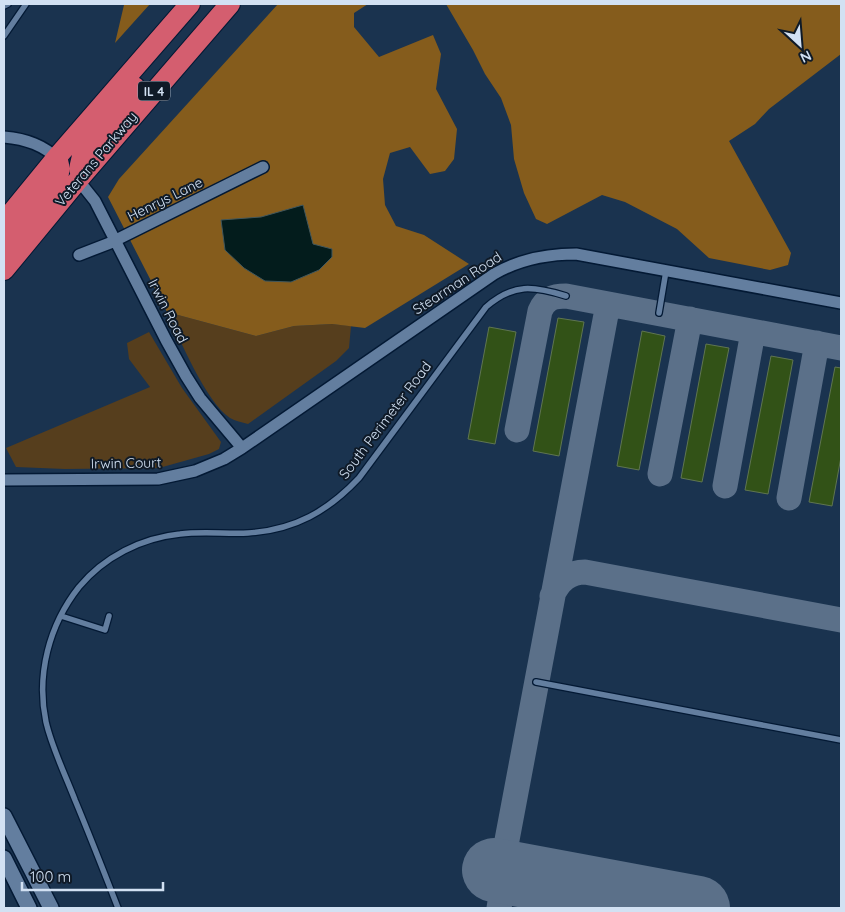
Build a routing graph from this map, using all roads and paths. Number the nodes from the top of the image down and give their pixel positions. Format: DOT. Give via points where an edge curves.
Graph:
graph roads {
  1 [pos="8,4"];
  2 [pos="26,4"];
  3 [pos="190,4"];
  4 [pos="200,4"];
  5 [pos="230,4"];
  6 [pos="4,6"];
  7 [pos="4,36"];
  8 [pos="4,137"];
  9 [pos="57,158"];
  10 [pos="263,167"];
  11 [pos="79,179"];
  12 [pos="4,222"];
  13 [pos="115,240"];
  14 [pos="4,250"];
  15 [pos="79,255"];
  16 [pos="4,270"];
  17 [pos="666,271"];
  18 [pos="566,296"];
  19 [pos="841,303"];
  20 [pos="659,313"];
  21 [pos="242,448"];
  22 [pos="4,480"];
  23 [pos="61,616"];
  24 [pos="109,616"];
  25 [pos="536,682"];
  26 [pos="841,740"];
  27 [pos="4,816"];
  28 [pos="4,858"];
  29 [pos="29,908"];
  30 [pos="51,908"];
  31 [pos="118,908"];
  1 -- 6 [label="lane"];
  2 -- 7 [label="lane"];
  3 -- 9 [label="highway, IL 4"];
  4 -- 11 [label="highway" via="87,148 78,169"];
  5 -- 11 [label="highway, Veterans Parkway / IL 4"];
  8 -- 9 [label="street, Irwin Road" via="32,142"];
  9 -- 11 [label="street, Irwin Road"];
  9 -- 12 [label="highway, IL 4"];
  9 -- 14 [label="highway" via="57,179"];
  10 -- 13 [label="street, Henrys Lane"];
  11 -- 13 [label="street, Irwin Road"];
  11 -- 16 [label="highway, Veterans Parkway / IL 4"];
  13 -- 15 [label="street, Henrys Lane"];
  13 -- 21 [label="street, Irwin Road" via="186,376"];
  17 -- 19 [label="street, Stearman Road"];
  17 -- 20 [label="lane"];
  17 -- 21 [label="street, Stearman Road" via="576,254 540,256 508,266"];
  18 -- 23 [label="lane, South Perimeter Road" via="530,288 502,295 486,307 359,478 343,495 314,515 283,527 247,533 181,533 152,539 127,549 95,571"];
  21 -- 22 [label="street, Irwin Court" via="224,460 196,471 158,478"];
  23 -- 24 [label="lane" via="105,630"];
  23 -- 31 [label="lane, South Perimeter Road" via="45,659 44,708 51,738"];
  25 -- 26 [label="lane"];
  27 -- 30 [label="main road"];
  28 -- 29 [label="main road"];
}
